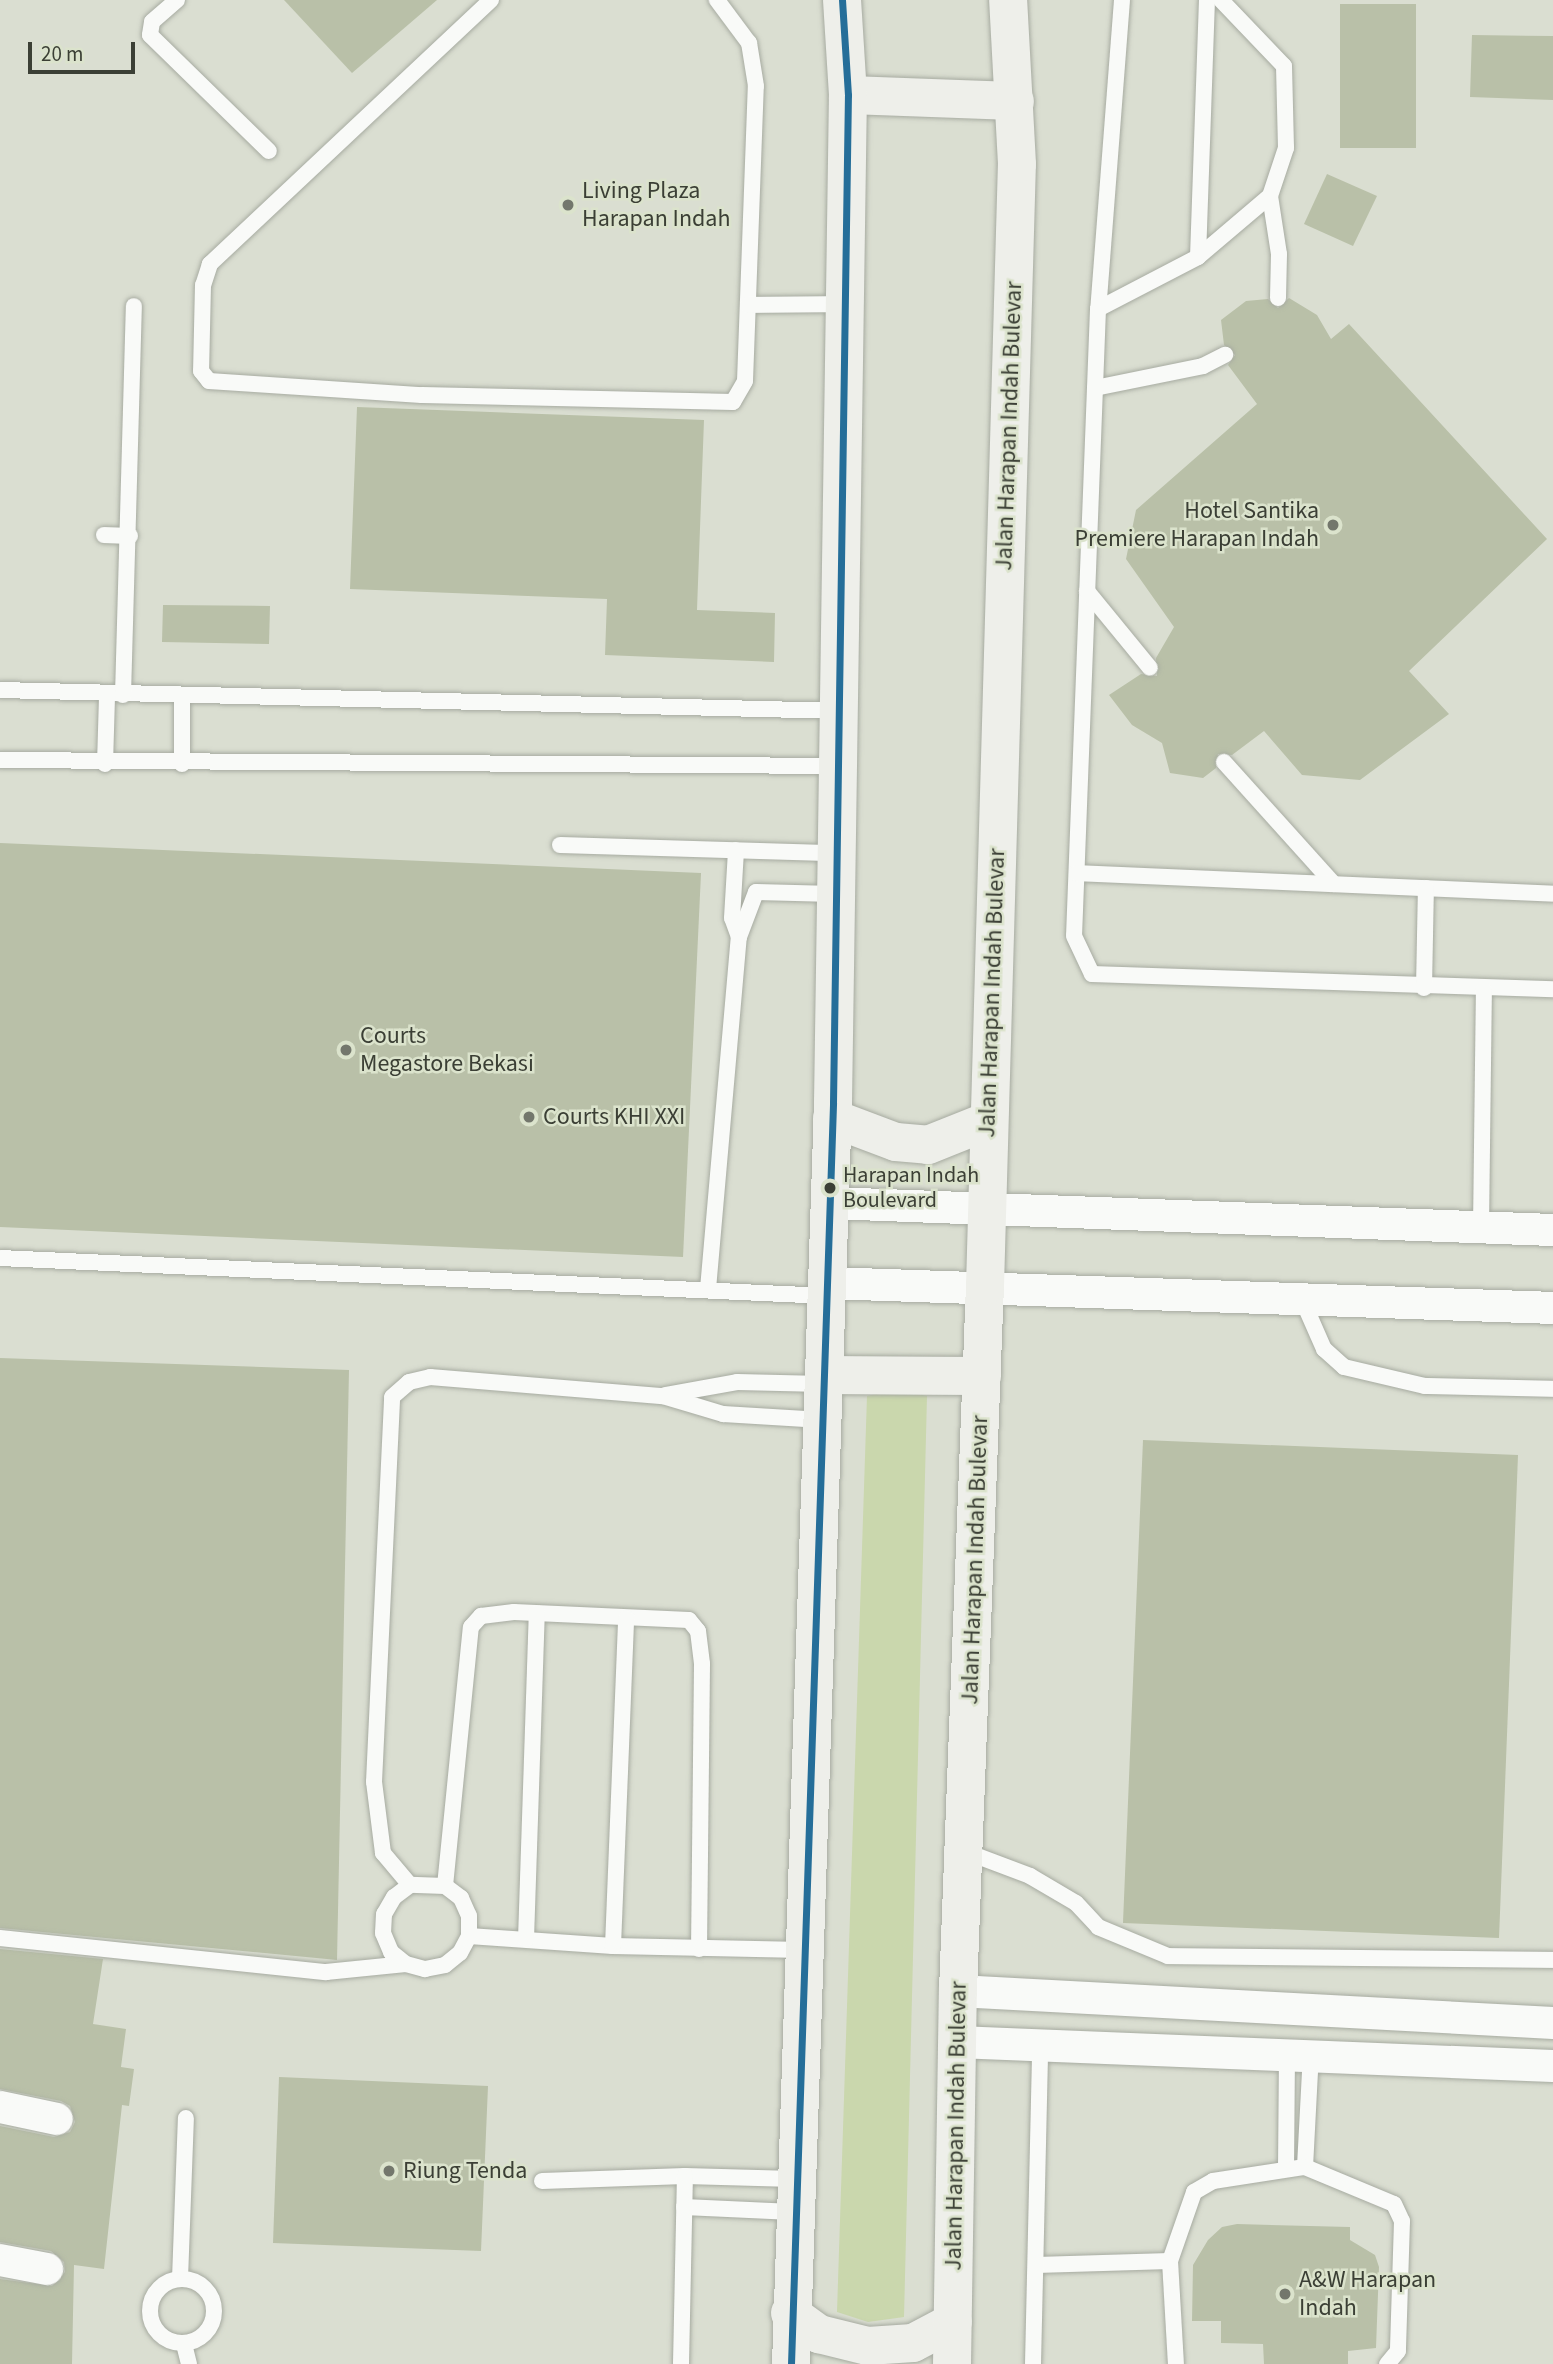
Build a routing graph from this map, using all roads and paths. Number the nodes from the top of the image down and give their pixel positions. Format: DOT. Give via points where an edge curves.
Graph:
graph roads {
  1 [pos="177,0"];
  2 [pos="491,0"];
  3 [pos="717,0"];
  4 [pos="842,0"];
  5 [pos="1008,0"];
  6 [pos="1122,0"];
  7 [pos="1207,0"];
  8 [pos="1221,0"];
  9 [pos="866,96"];
  10 [pos="1016,101"];
  11 [pos="269,151"];
  12 [pos="1270,196"];
  13 [pos="1198,257"];
  14 [pos="1278,298"];
  15 [pos="845,304"];
  16 [pos="748,305"];
  17 [pos="134,306"];
  18 [pos="1098,309"];
  19 [pos="1225,355"];
  20 [pos="1095,388"];
  21 [pos="104,535"];
  22 [pos="130,536"];
  23 [pos="1087,592"];
  24 [pos="1150,668"];
  25 [pos="0,690"];
  26 [pos="115,695"];
  27 [pos="183,697"];
  28 [pos="839,710"];
  29 [pos="0,760"];
  30 [pos="1224,761"];
  31 [pos="105,764"];
  32 [pos="182,764"];
  33 [pos="838,766"];
  34 [pos="559,845"];
  35 [pos="736,850"];
  36 [pos="835,853"];
  37 [pos="1077,873"];
  38 [pos="1334,884"];
  39 [pos="1426,888"];
  40 [pos="834,894"];
  41 [pos="1553,894"];
  42 [pos="739,937"];
  43 [pos="1424,988"];
  44 [pos="1553,989"];
  45 [pos="1484,990"];
  46 [pos="832,1118"];
  47 [pos="988,1121"];
  48 [pos="830,1203"];
  49 [pos="986,1206"];
  50 [pos="1481,1228"];
  51 [pos="1553,1230"];
  52 [pos="0,1258"];
  53 [pos="985,1286"];
  54 [pos="708,1289"];
  55 [pos="828,1290"];
  56 [pos="1302,1299"];
  57 [pos="1553,1308"];
  58 [pos="982,1376"];
  59 [pos="1553,1389"];
  60 [pos="823,1393"];
  61 [pos="663,1396"];
  62 [pos="537,1613"];
  63 [pos="626,1618"];
  64 [pos="963,1851"];
  65 [pos="410,1885"];
  66 [pos="445,1886"];
  67 [pos="469,1936"];
  68 [pos="0,1938"];
  69 [pos="526,1939"];
  70 [pos="613,1946"];
  71 [pos="699,1949"];
  72 [pos="803,1950"];
  73 [pos="1553,1960"];
  74 [pos="406,1964"];
  75 [pos="958,1991"];
  76 [pos="1553,2023"];
  77 [pos="957,2042"];
  78 [pos="1040,2045"];
  79 [pos="1299,2052"];
  80 [pos="1553,2066"];
  81 [pos="0,2107"];
  82 [pos="186,2118"];
  83 [pos="57,2119"];
  84 [pos="1305,2167"];
  85 [pos="1286,2168"];
  86 [pos="685,2176"];
  87 [pos="542,2181"];
  88 [pos="794,2195"];
  89 [pos="684,2207"];
  90 [pos="0,2259"];
  91 [pos="1170,2261"];
  92 [pos="1036,2265"];
  93 [pos="47,2269"];
  94 [pos="180,2279"];
  95 [pos="790,2313"];
  96 [pos="953,2322"];
  97 [pos="184,2344"];
  98 [pos="189,2364"];
  99 [pos="681,2364"];
  100 [pos="791,2364"];
  101 [pos="952,2364"];
  102 [pos="1033,2364"];
  103 [pos="1176,2364"];
  104 [pos="1387,2364"];
  1 -- 11 [label="lane" via="152,22 150,35"];
  2 -- 16 [label="lane" via="210,264 203,285 201,359 201,371 209,381 719,405 733,402 745,381"];
  3 -- 16 [label="lane" via="749,43 756,86"];
  4 -- 9 [label="street"];
  5 -- 10 [label="street, Jalan Harapan Indah Bulevar"];
  6 -- 18 [label="lane"];
  7 -- 13 [label="lane"];
  8 -- 12 [label="lane" via="1284,66 1286,148"];
  9 -- 10 [label="street"];
  9 -- 15 [label="street"];
  10 -- 47 [label="street, Jalan Harapan Indah Bulevar"];
  12 -- 13 [label="lane"];
  12 -- 14 [label="lane" via="1279,254"];
  13 -- 18 [label="lane"];
  15 -- 16 [label="lane"];
  15 -- 28 [label="street"];
  17 -- 22 [label="lane"];
  18 -- 20 [label="lane"];
  19 -- 20 [label="lane" via="1203,366"];
  20 -- 23 [label="lane"];
  21 -- 22 [label="lane"];
  22 -- 26 [label="lane"];
  23 -- 24 [label="lane"];
  23 -- 37 [label="lane"];
  25 -- 26 [label="lane"];
  26 -- 27 [label="lane"];
  26 -- 31 [label="lane"];
  27 -- 28 [label="lane"];
  27 -- 32 [label="lane"];
  28 -- 33 [label="street"];
  29 -- 31 [label="lane"];
  30 -- 38 [label="lane"];
  31 -- 32 [label="lane"];
  32 -- 33 [label="lane"];
  33 -- 36 [label="street"];
  34 -- 35 [label="lane"];
  35 -- 36 [label="lane"];
  35 -- 42 [label="lane" via="732,919"];
  36 -- 40 [label="street"];
  37 -- 38 [label="lane"];
  37 -- 43 [label="lane" via="1074,936 1092,974"];
  38 -- 39 [label="lane"];
  39 -- 41 [label="lane"];
  39 -- 43 [label="lane"];
  40 -- 42 [label="lane" via="756,892"];
  40 -- 46 [label="street"];
  42 -- 54 [label="lane"];
  43 -- 45 [label="lane"];
  44 -- 45 [label="lane"];
  45 -- 50 [label="lane"];
  46 -- 47 [label="street" via="896,1142 928,1145"];
  46 -- 48 [label="street"];
  47 -- 49 [label="street, Jalan Harapan Indah Bulevar"];
  48 -- 49 [label="street"];
  48 -- 55 [label="street"];
  49 -- 50 [label="street"];
  49 -- 53 [label="street, Jalan Harapan Indah Bulevar"];
  50 -- 51 [label="street"];
  52 -- 54 [label="lane"];
  53 -- 55 [label="street"];
  53 -- 56 [label="street"];
  53 -- 58 [label="street, Jalan Harapan Indah Bulevar"];
  54 -- 55 [label="lane"];
  55 -- 60 [label="street"];
  56 -- 57 [label="street"];
  56 -- 59 [label="lane" via="1324,1349 1344,1367 1424,1386"];
  58 -- 60 [label="street"];
  58 -- 64 [label="street, Jalan Harapan Indah Bulevar"];
  60 -- 61 [label="lane" via="737,1382"];
  60 -- 61 [label="lane" via="723,1414"];
  60 -- 72 [label="street"];
  61 -- 65 [label="lane" via="430,1377 409,1382 392,1396 374,1782 383,1853"];
  62 -- 63 [label="lane"];
  62 -- 66 [label="lane" via="481,1616 471,1627"];
  62 -- 69 [label="lane"];
  63 -- 70 [label="lane"];
  63 -- 71 [label="lane" via="689,1620 698,1630"];
  64 -- 73 [label="lane" via="1030,1876 1076,1903 1098,1927 1168,1956"];
  64 -- 75 [label="street, Jalan Harapan Indah Bulevar"];
  65 -- 66 [label="lane"];
  65 -- 74 [label="lane" via="394,1896 384,1914 383,1933 391,1952"];
  66 -- 67 [label="lane" via="469,1916"];
  67 -- 69 [label="lane"];
  67 -- 74 [label="lane" via="460,1953 444,1965 425,1969"];
  68 -- 74 [label="lane" via="326,1972"];
  69 -- 70 [label="lane"];
  70 -- 71 [label="lane"];
  71 -- 72 [label="lane"];
  72 -- 88 [label="street"];
  75 -- 76 [label="street"];
  75 -- 77 [label="street, Jalan Harapan Indah Bulevar"];
  77 -- 78 [label="street"];
  77 -- 96 [label="street, Jalan Harapan Indah Bulevar"];
  78 -- 79 [label="street"];
  78 -- 92 [label="lane"];
  79 -- 80 [label="street"];
  79 -- 84 [label="lane"];
  79 -- 85 [label="lane"];
  81 -- 83 [label="street"];
  82 -- 94 [label="lane"];
  84 -- 85 [label="lane"];
  84 -- 104 [label="lane" via="1394,2204 1402,2221 1398,2351"];
  85 -- 91 [label="lane" via="1213,2181 1194,2192"];
  86 -- 87 [label="lane"];
  86 -- 88 [label="lane"];
  86 -- 89 [label="lane"];
  88 -- 89 [label="lane"];
  88 -- 95 [label="street"];
  89 -- 99 [label="lane"];
  90 -- 93 [label="street"];
  91 -- 92 [label="lane"];
  91 -- 103 [label="lane"];
  92 -- 102 [label="lane"];
  94 -- 97 [label="lane" via="158,2290 149,2314 160,2336"];
  94 -- 97 [label="lane" via="204,2287 215,2309 207,2333"];
  95 -- 96 [label="street" via="819,2334 868,2346 913,2343"];
  95 -- 100 [label="street"];
  96 -- 101 [label="street, Jalan Harapan Indah Bulevar"];
  97 -- 98 [label="lane"];
}
